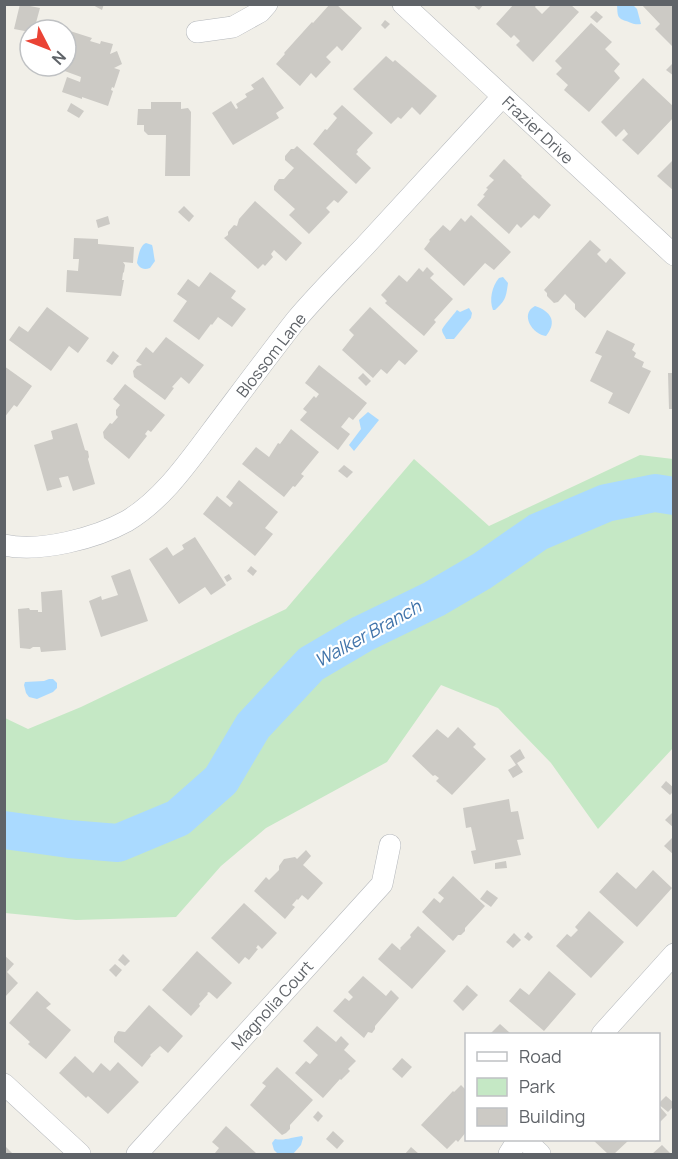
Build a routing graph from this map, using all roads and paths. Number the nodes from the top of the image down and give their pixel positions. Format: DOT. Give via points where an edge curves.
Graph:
graph roads {
  1 [pos="267,4"];
  2 [pos="403,4"];
  3 [pos="197,32"];
  4 [pos="502,97"];
  5 [pos="674,255"];
  6 [pos="4,545"];
  7 [pos="390,845"];
  8 [pos="674,954"];
  9 [pos="604,1033"];
  10 [pos="4,1084"];
  11 [pos="517,1141"];
  12 [pos="526,1141"];
  13 [pos="80,1155"];
  14 [pos="137,1155"];
  15 [pos="509,1155"];
  16 [pos="540,1155"];
  1 -- 3 [label="street" via="233,27"];
  2 -- 4 [label="street, Frazier Drive"];
  4 -- 5 [label="street, Frazier Drive"];
  4 -- 6 [label="street, Blossom Lane" via="297,319 193,456 151,503 128,520 66,543 37,547"];
  7 -- 14 [label="street, Magnolia Court" via="382,884"];
  8 -- 9 [label="street"];
  10 -- 13 [label="street"];
  11 -- 15 [label="street"];
  12 -- 16 [label="street"];
}
